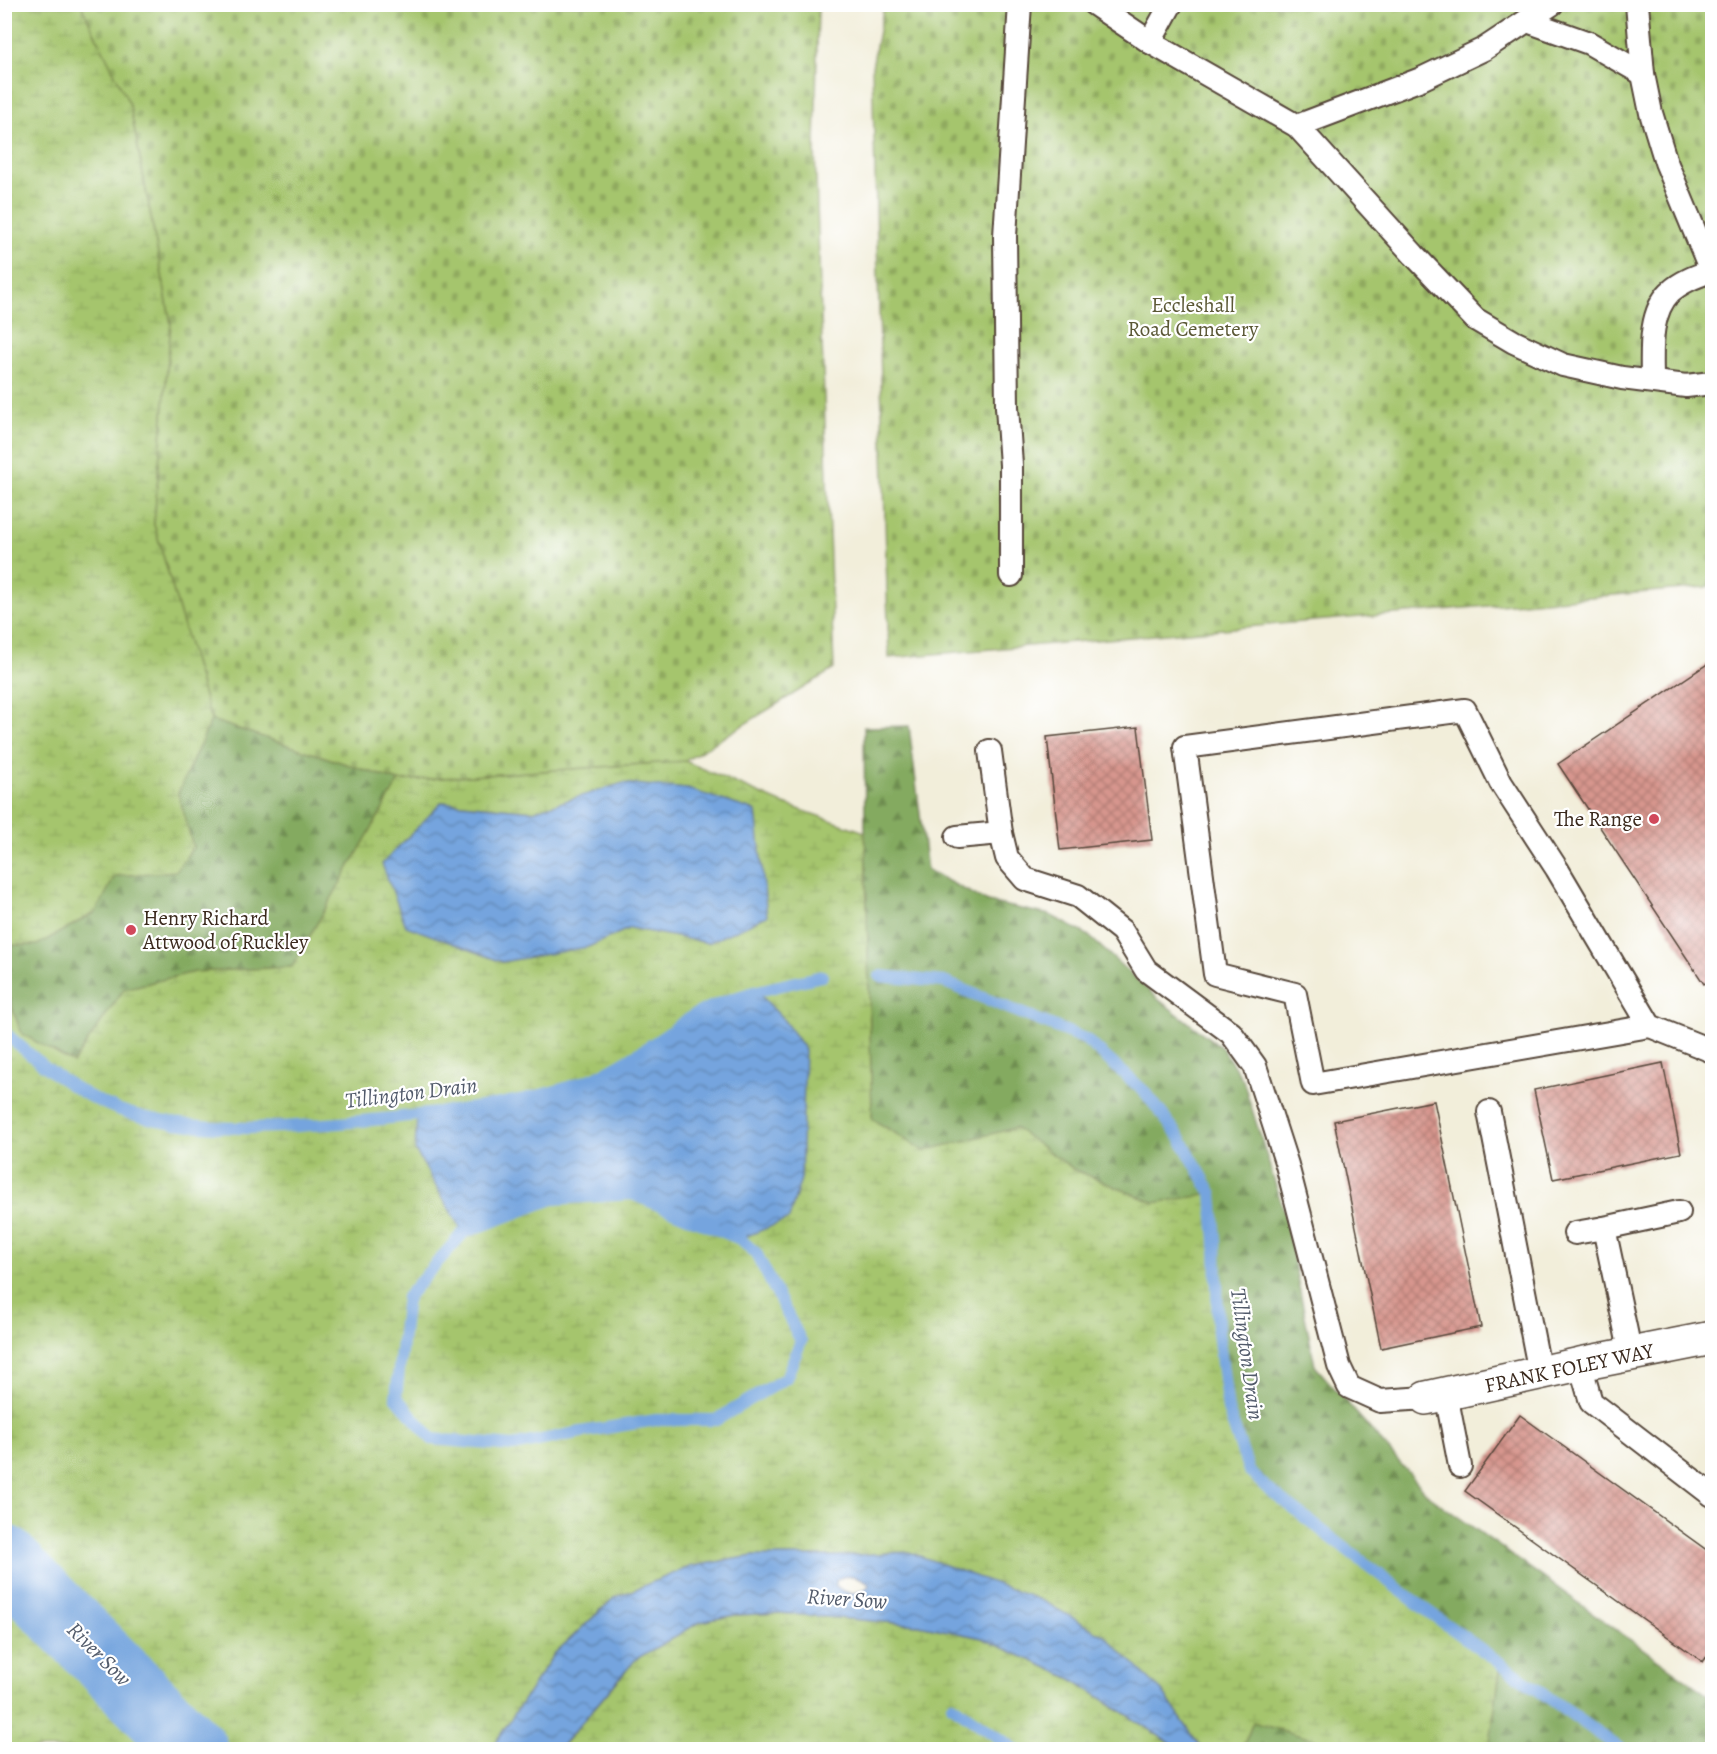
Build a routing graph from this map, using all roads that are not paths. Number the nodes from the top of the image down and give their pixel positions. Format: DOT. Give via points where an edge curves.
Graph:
graph roads {
  1 [pos="1020,4"];
  2 [pos="1094,4"];
  3 [pos="1171,4"];
  4 [pos="1552,4"];
  5 [pos="1637,4"];
  6 [pos="1527,21"];
  7 [pos="1150,42"];
  8 [pos="1643,74"];
  9 [pos="1297,126"];
  10 [pos="1712,272"];
  11 [pos="1652,381"];
  12 [pos="1713,383"];
  13 [pos="1011,574"];
  14 [pos="990,751"];
  15 [pos="1001,833"];
  16 [pos="957,837"];
  17 [pos="1650,1026"];
  18 [pos="1713,1051"];
  19 [pos="1489,1112"];
  20 [pos="1678,1212"];
  21 [pos="1604,1227"];
  22 [pos="1575,1233"];
  23 [pos="1713,1338"];
  24 [pos="1631,1355"];
  25 [pos="1580,1364"];
  26 [pos="1540,1373"];
  27 [pos="1436,1396"];
  28 [pos="1460,1466"];
  29 [pos="1713,1495"];
  1 -- 13 [label="lane" via="1005,236"];
  2 -- 7 [label="lane"];
  3 -- 7 [label="lane"];
  4 -- 6 [label="lane"];
  5 -- 8 [label="lane"];
  6 -- 8 [label="lane" via="1589,44"];
  6 -- 9 [label="lane" via="1484,49 1421,79"];
  7 -- 9 [label="lane"];
  8 -- 10 [label="lane" via="1666,162"];
  9 -- 11 [label="lane" via="1475,319 1563,365"];
  10 -- 11 [label="lane" via="1687,280 1669,293 1656,317"];
  11 -- 12 [label="lane" via="1686,386"];
  14 -- 15 [label="lane"];
  15 -- 16 [label="lane"];
  15 -- 27 [label="lane" via="1007,858 1026,879 1078,896 1122,931 1146,970 1231,1033 1255,1066 1287,1165 1339,1366 1349,1387 1380,1401"];
  17 -- 17 [label="lane" via="1501,783 1465,710 1185,747 1215,974 1295,994 1313,1084"];
  17 -- 18 [label="lane"];
  19 -- 26 [label="lane"];
  20 -- 21 [label="lane"];
  21 -- 22 [label="lane"];
  21 -- 24 [label="lane"];
  23 -- 24 [label="street, FRANK FOLEY WAY"];
  24 -- 25 [label="street, FRANK FOLEY WAY"];
  25 -- 26 [label="street, FRANK FOLEY WAY"];
  25 -- 29 [label="lane" via="1591,1402"];
  26 -- 27 [label="street, FRANK FOLEY WAY"];
  27 -- 28 [label="lane"];
}
